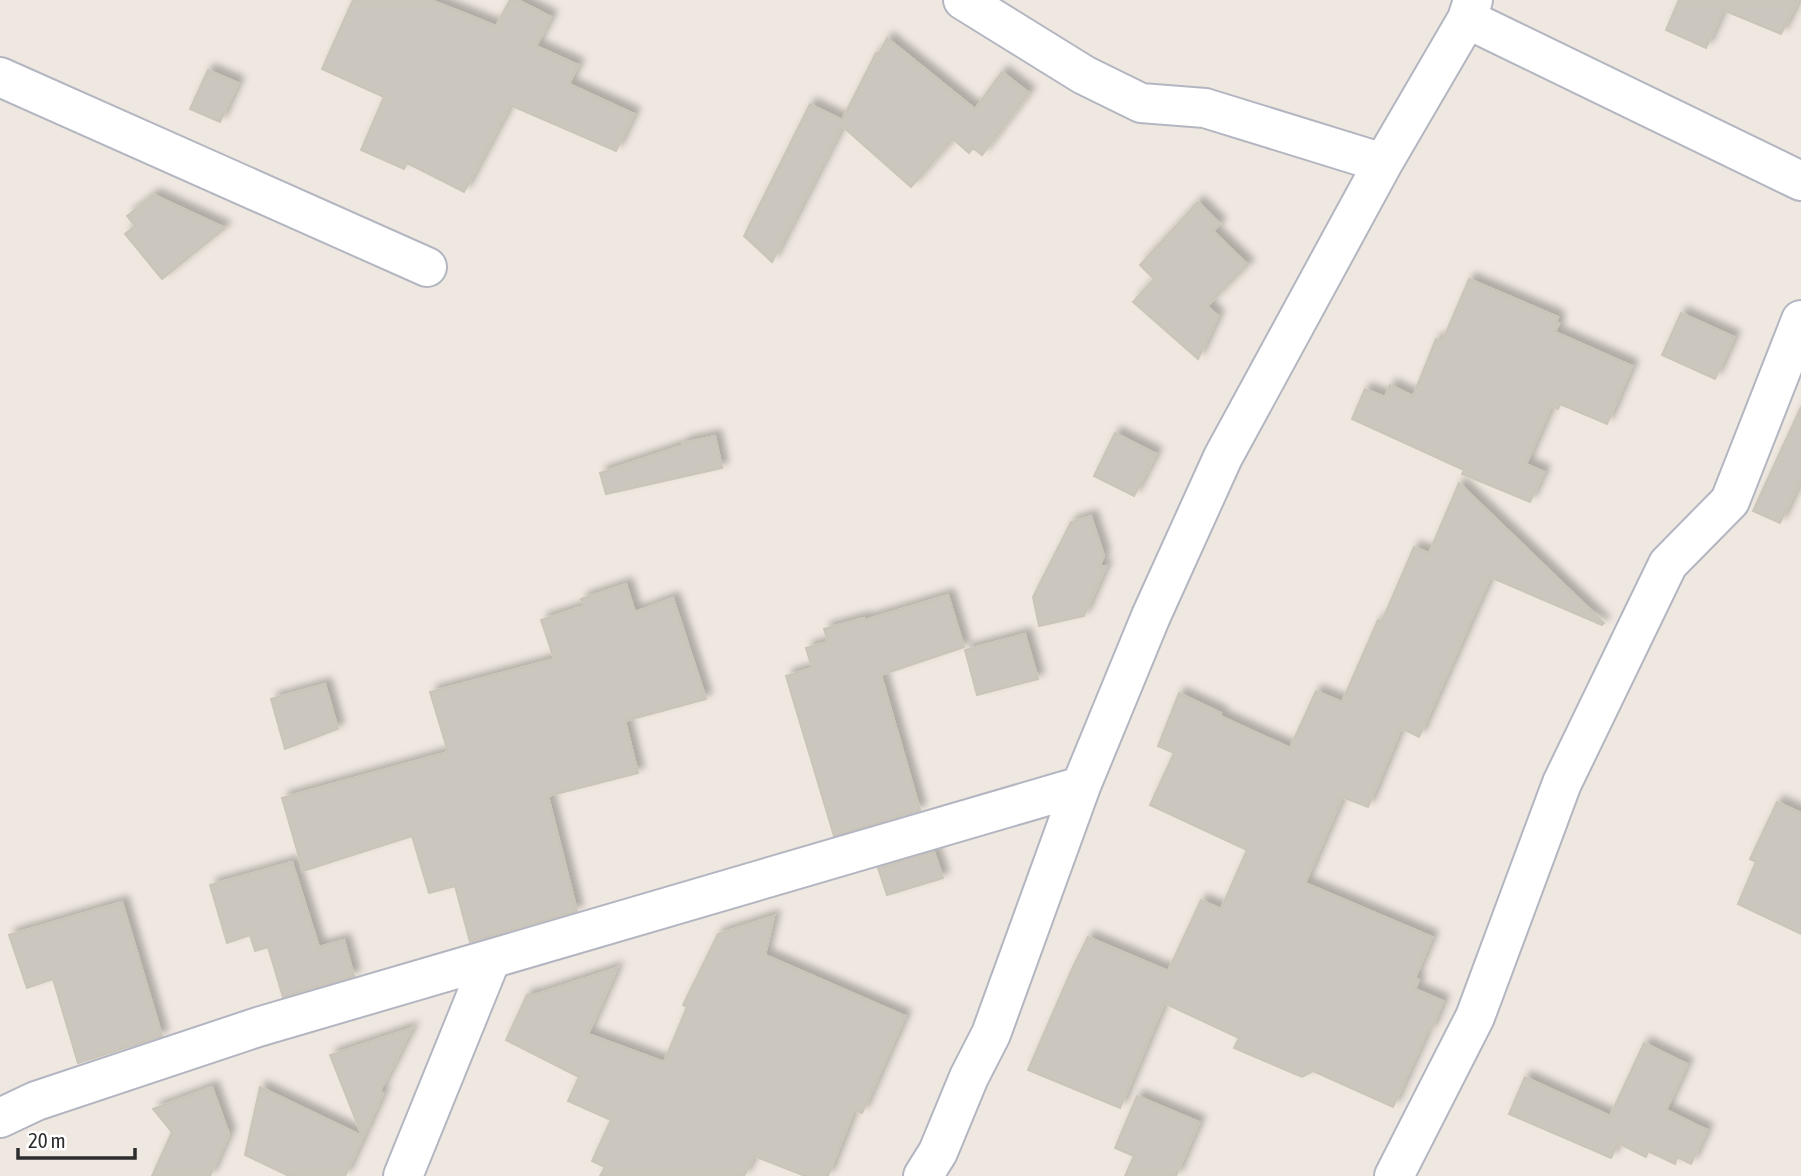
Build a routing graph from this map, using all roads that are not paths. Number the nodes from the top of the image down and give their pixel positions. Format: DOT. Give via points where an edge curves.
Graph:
graph roads {
  1 [pos="963,0"];
  2 [pos="1470,10"];
  3 [pos="0,77"];
  4 [pos="1383,163"];
  5 [pos="1801,181"];
  6 [pos="427,267"];
  7 [pos="1801,320"];
  8 [pos="1081,786"];
  9 [pos="491,959"];
  10 [pos="0,1118"];
  11 [pos="403,1176"];
  12 [pos="923,1176"];
  13 [pos="1394,1176"];
  1 -- 4 [label="street" via="1084,75 1141,103 1205,108"];
  2 -- 4 [label="street"];
  2 -- 5 [label="street"];
  3 -- 6 [label="street"];
  4 -- 8 [label="street" via="1223,457"];
  7 -- 13 [label="street" via="1730,501 1668,564 1562,783 1475,1017"];
  8 -- 9 [label="street"];
  8 -- 12 [label="street" via="991,1034 939,1152"];
  9 -- 10 [label="street" via="245,1032 36,1101"];
  9 -- 11 [label="street"];
}
